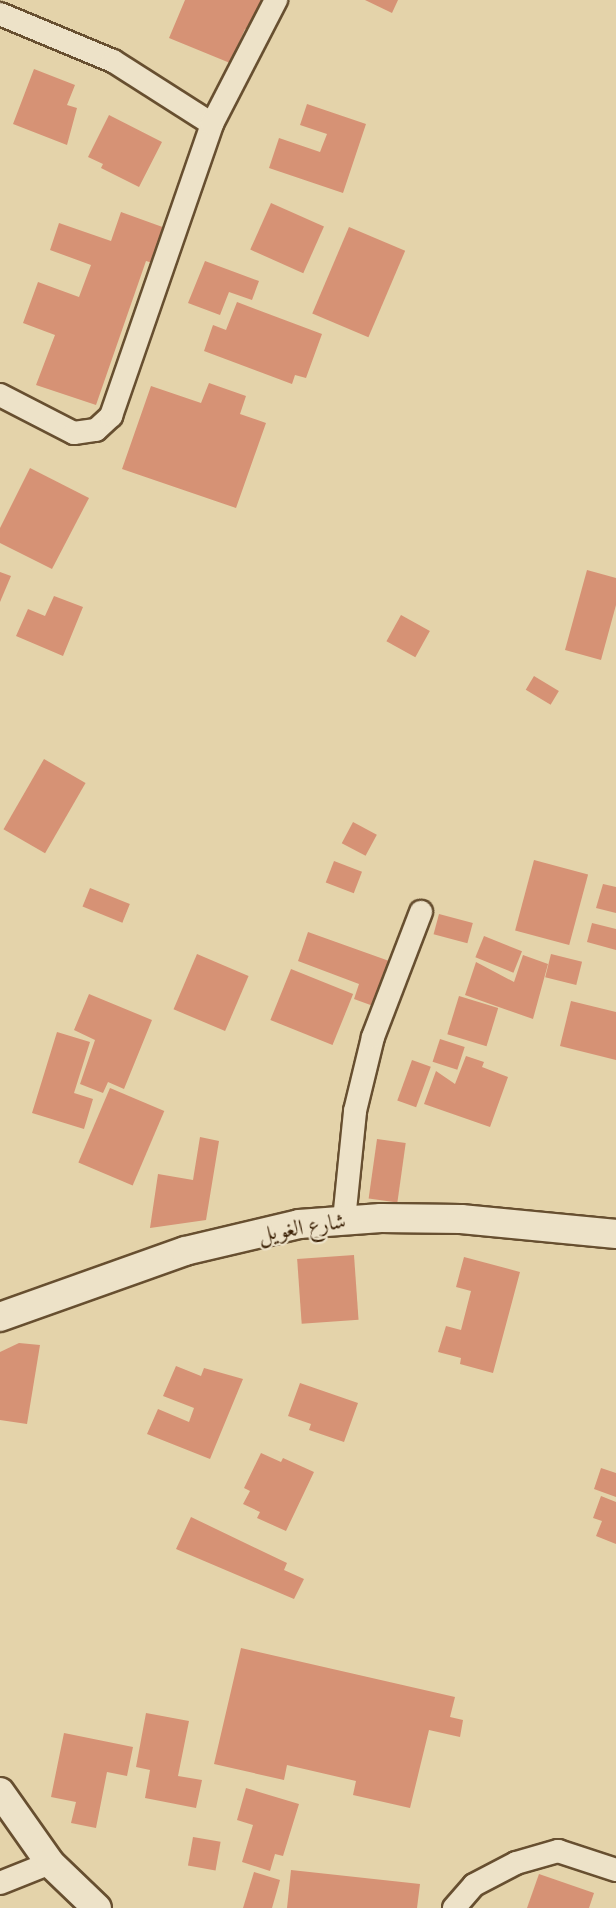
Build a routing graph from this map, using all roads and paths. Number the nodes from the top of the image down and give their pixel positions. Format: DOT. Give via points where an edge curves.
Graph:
graph roads {
  1 [pos="276,0"];
  2 [pos="0,14"];
  3 [pos="212,124"];
  4 [pos="0,395"];
  5 [pos="421,912"];
  6 [pos="345,1220"];
  7 [pos="616,1234"];
  8 [pos="0,1317"];
  9 [pos="0,1792"];
  10 [pos="50,1863"];
  11 [pos="616,1870"];
  12 [pos="0,1883"];
  13 [pos="97,1908"];
  14 [pos="454,1908"];
  1 -- 3 [label="street"];
  2 -- 3 [label="street" via="113,61"];
  3 -- 4 [label="street" via="111,416 96,430 74,433"];
  5 -- 6 [label="street" via="373,1037 355,1111"];
  6 -- 7 [label="street, شارع الغويل" via="461,1219"];
  6 -- 8 [label="street, شارع الغويل" via="299,1224 185,1251"];
  9 -- 10 [label="street"];
  10 -- 12 [label="street"];
  10 -- 13 [label="street"];
  11 -- 14 [label="street" via="558,1851 516,1863 474,1886"];
}
